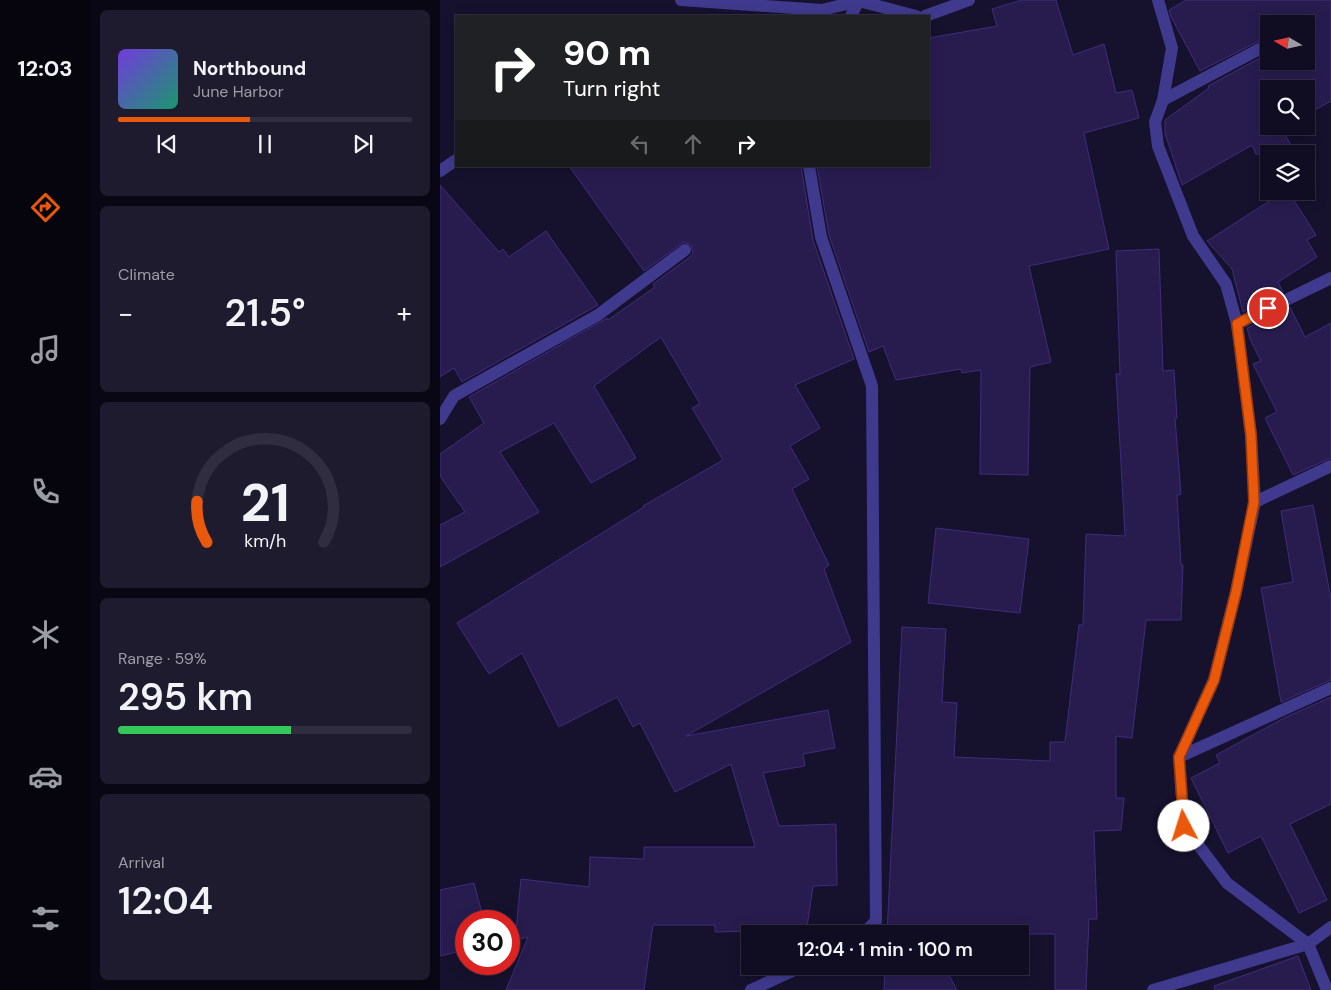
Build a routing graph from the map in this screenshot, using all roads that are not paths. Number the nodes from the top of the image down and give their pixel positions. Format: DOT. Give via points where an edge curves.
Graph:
graph roads {
  1 [pos="681,0"];
  2 [pos="969,0"];
  3 [pos="1158,0"];
  4 [pos="859,1"];
  5 [pos="819,13"];
  6 [pos="852,15"];
  7 [pos="912,15"];
  8 [pos="929,15"];
  9 [pos="1260,49"];
  10 [pos="1163,100"];
  11 [pos="455,161"];
  12 [pos="809,167"];
  13 [pos="440,171"];
  14 [pos="685,250"];
  15 [pos="1331,278"];
  16 [pos="1237,324"];
  17 [pos="440,420"];
  18 [pos="1331,466"];
  19 [pos="1254,502"];
  20 [pos="1331,688"];
  21 [pos="1179,757"];
  22 [pos="872,925"];
  23 [pos="1331,927"];
  24 [pos="1308,944"];
  25 [pos="784,975"];
  26 [pos="751,990"];
  27 [pos="1153,990"];
  28 [pos="1326,990"];
  1 -- 5 [label="street"];
  2 -- 8 [label="street"];
  3 -- 10 [label="street" via="1172,48"];
  4 -- 5 [label="street"];
  4 -- 6 [label="street"];
  4 -- 7 [label="street"];
  9 -- 10 [label="street"];
  10 -- 16 [label="street" via="1156,122 1158,146 1193,236 1226,284"];
  11 -- 13 [label="street"];
  12 -- 22 [label="street" via="821,237 872,386 876,921"];
  14 -- 17 [label="street" via="598,315 454,396"];
  15 -- 16 [label="street"];
  16 -- 19 [label="street" via="1251,435"];
  18 -- 19 [label="street"];
  19 -- 21 [label="street" via="1214,680"];
  20 -- 21 [label="street"];
  21 -- 24 [label="street" via="1184,826 1227,883"];
  23 -- 24 [label="street"];
  24 -- 27 [label="street"];
  24 -- 28 [label="street"];
  25 -- 26 [label="street"];
}
